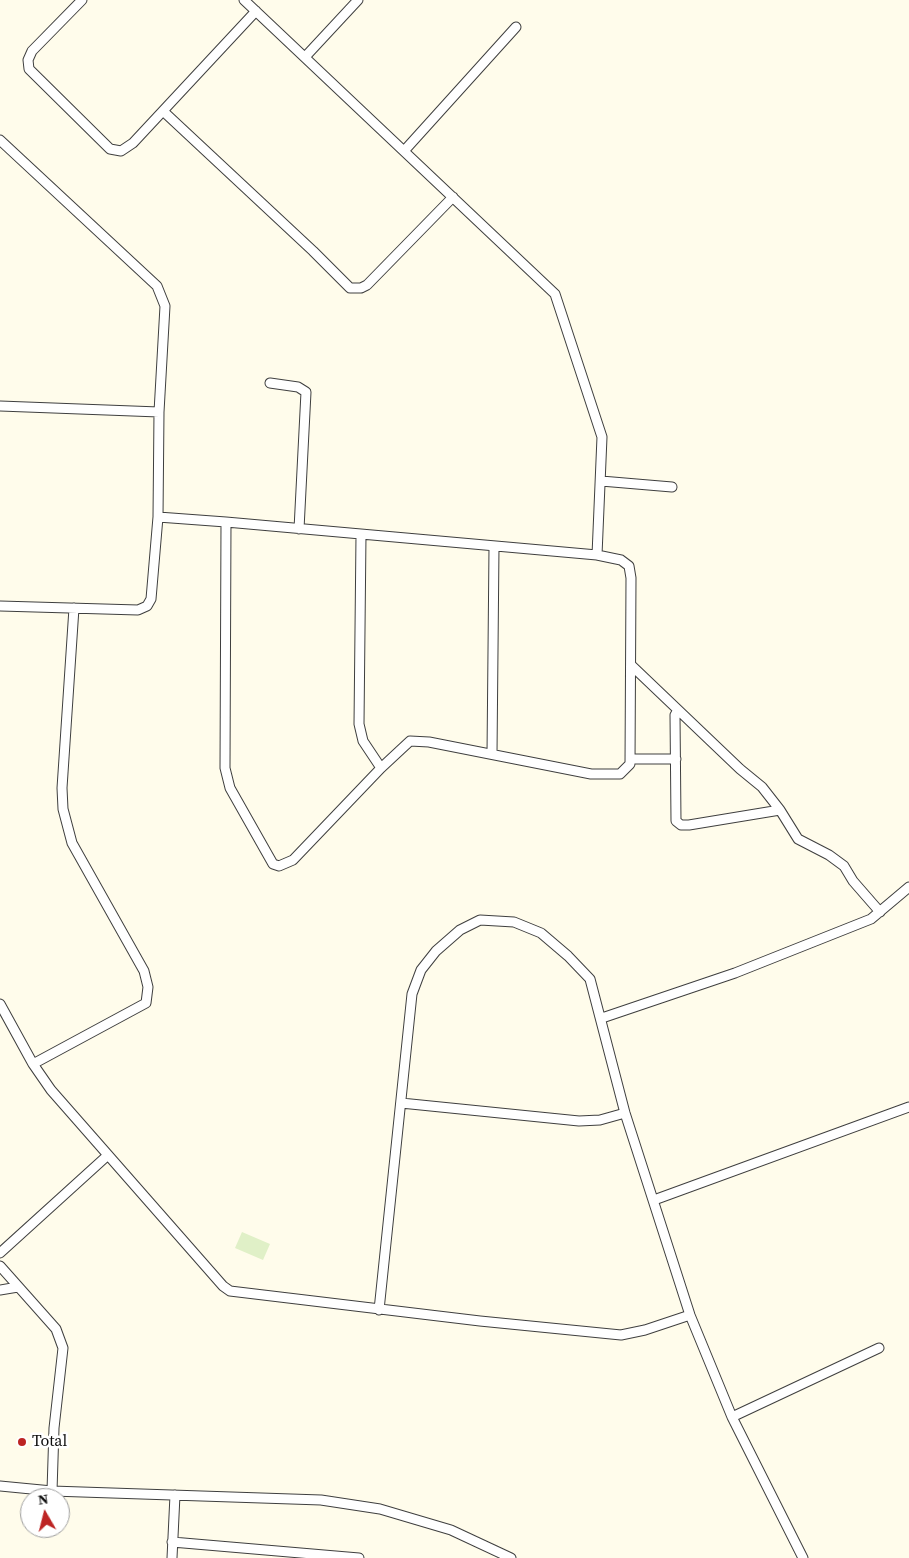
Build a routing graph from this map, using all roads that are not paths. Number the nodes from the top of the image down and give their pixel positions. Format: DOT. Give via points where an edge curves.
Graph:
graph roads {
  1 [pos="82,0"];
  2 [pos="244,0"];
  3 [pos="358,0"];
  4 [pos="256,11"];
  5 [pos="516,27"];
  6 [pos="305,57"];
  7 [pos="163,111"];
  8 [pos="0,140"];
  9 [pos="404,151"];
  10 [pos="453,197"];
  11 [pos="270,382"];
  12 [pos="0,406"];
  13 [pos="159,412"];
  14 [pos="601,481"];
  15 [pos="672,487"];
  16 [pos="158,517"];
  17 [pos="226,522"];
  18 [pos="299,529"];
  19 [pos="361,535"];
  20 [pos="494,547"];
  21 [pos="597,556"];
  22 [pos="0,606"];
  23 [pos="74,608"];
  24 [pos="631,665"];
  25 [pos="678,710"];
  26 [pos="492,754"];
  27 [pos="676,759"];
  28 [pos="630,760"];
  29 [pos="381,768"];
  30 [pos="780,810"];
  31 [pos="909,887"];
  32 [pos="880,912"];
  33 [pos="0,1004"];
  34 [pos="602,1018"];
  35 [pos="33,1064"];
  36 [pos="401,1103"];
  37 [pos="909,1107"];
  38 [pos="625,1113"];
  39 [pos="108,1154"];
  40 [pos="654,1200"];
  41 [pos="0,1253"];
  42 [pos="0,1266"];
  43 [pos="18,1287"];
  44 [pos="0,1290"];
  45 [pos="379,1310"];
  46 [pos="690,1315"];
  47 [pos="879,1348"];
  48 [pos="732,1417"];
  49 [pos="0,1486"];
  50 [pos="21,1488"];
  51 [pos="52,1488"];
  52 [pos="70,1492"];
  53 [pos="175,1495"];
  54 [pos="172,1542"];
  55 [pos="322,1557"];
  56 [pos="172,1558"];
  57 [pos="360,1558"];
  58 [pos="511,1558"];
  59 [pos="803,1558"];
  1 -- 7 [label="street" via="32,51 29,68 110,149 121,151 133,143"];
  2 -- 4 [label="street"];
  3 -- 6 [label="street"];
  4 -- 6 [label="street"];
  4 -- 7 [label="street"];
  5 -- 9 [label="street"];
  6 -- 9 [label="street"];
  7 -- 10 [label="street" via="350,288 367,285"];
  8 -- 13 [label="street" via="157,286 165,306"];
  9 -- 10 [label="street"];
  10 -- 14 [label="street" via="556,294 602,437"];
  11 -- 18 [label="street" via="298,387 306,392"];
  12 -- 13 [label="street"];
  13 -- 16 [label="street"];
  14 -- 15 [label="street"];
  14 -- 21 [label="street"];
  16 -- 17 [label="street"];
  16 -- 23 [label="street" via="151,600 146,606 138,610"];
  17 -- 18 [label="street"];
  17 -- 29 [label="street" via="225,768 230,788 273,864 279,866 293,860"];
  18 -- 19 [label="street"];
  19 -- 20 [label="street"];
  19 -- 29 [label="street" via="359,724 363,741"];
  20 -- 21 [label="street"];
  20 -- 26 [label="street"];
  21 -- 24 [label="street" via="621,560 629,566"];
  22 -- 23 [label="street"];
  23 -- 35 [label="street" via="63,809 72,843 144,972 148,986 146,1003"];
  24 -- 25 [label="street"];
  24 -- 28 [label="street"];
  25 -- 27 [label="street" via="675,715"];
  25 -- 30 [label="street" via="762,787"];
  26 -- 28 [label="street" via="591,774 620,774"];
  26 -- 29 [label="street" via="410,741"];
  27 -- 28 [label="street"];
  27 -- 30 [label="street" via="675,814 681,825"];
  30 -- 32 [label="street" via="798,839 844,866"];
  31 -- 32 [label="street"];
  32 -- 34 [label="street" via="872,919 735,973"];
  33 -- 35 [label="street"];
  34 -- 36 [label="street" via="590,979 541,933 514,922 480,920 460,930 421,970 412,994"];
  34 -- 38 [label="street"];
  35 -- 39 [label="street" via="50,1090"];
  36 -- 38 [label="street" via="580,1121 600,1120"];
  36 -- 45 [label="street"];
  37 -- 40 [label="street"];
  38 -- 40 [label="street"];
  39 -- 41 [label="street"];
  39 -- 45 [label="street" via="223,1286 241,1294"];
  40 -- 46 [label="street"];
  42 -- 43 [label="street"];
  43 -- 44 [label="street"];
  43 -- 51 [label="street" via="56,1329 62,1348"];
  45 -- 46 [label="street" via="621,1335"];
  46 -- 48 [label="street"];
  47 -- 48 [label="street"];
  48 -- 59 [label="street"];
  49 -- 50 [label="street"];
  52 -- 53 [label="street"];
  53 -- 54 [label="street"];
  53 -- 58 [label="street" via="321,1500 380,1510 451,1530"];
  54 -- 55 [label="street"];
  54 -- 56 [label="street"];
  55 -- 57 [label="street"];
}
